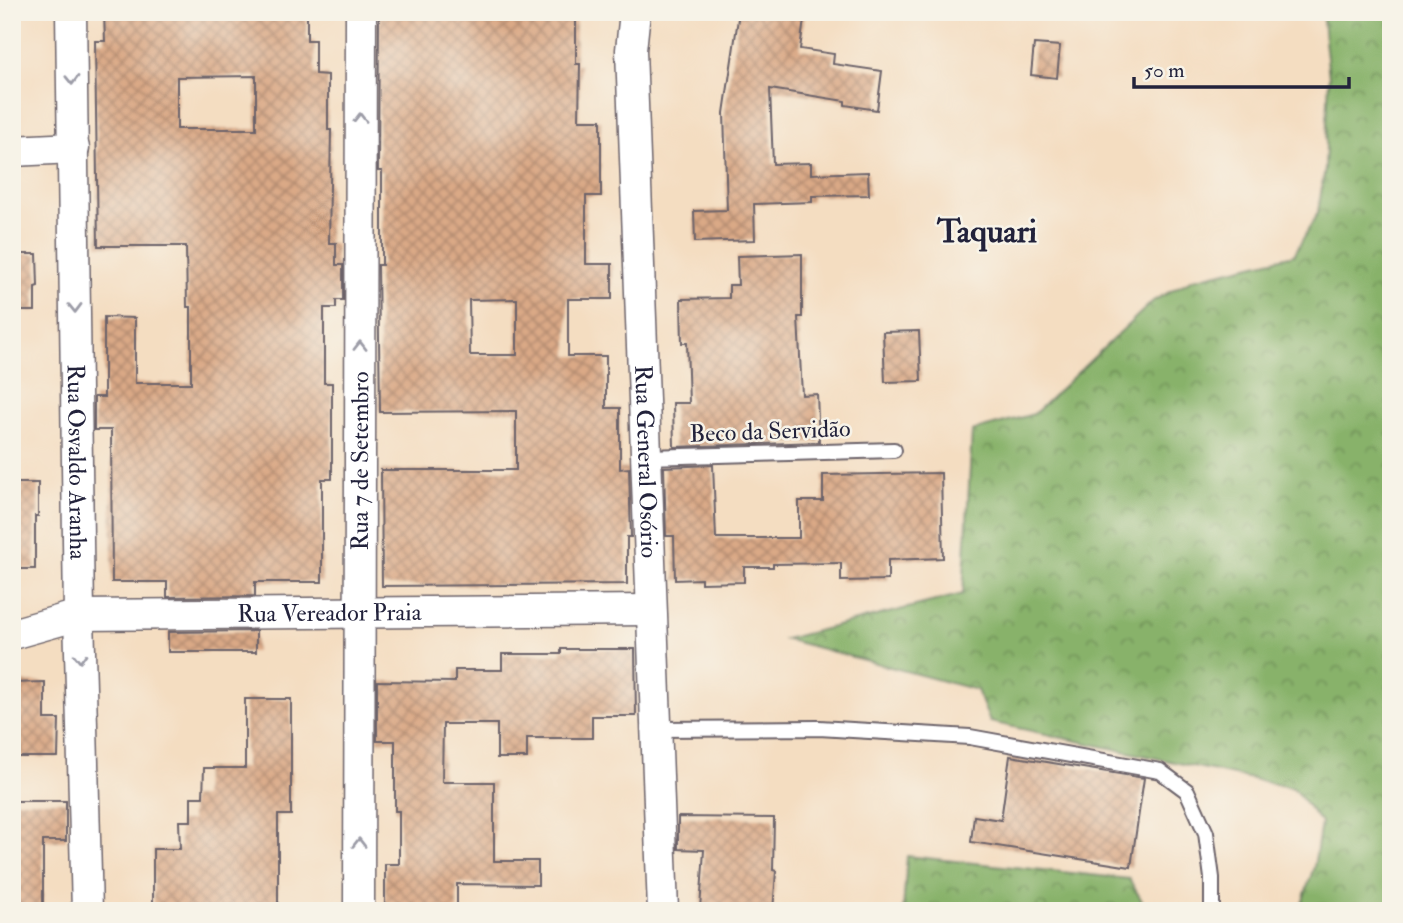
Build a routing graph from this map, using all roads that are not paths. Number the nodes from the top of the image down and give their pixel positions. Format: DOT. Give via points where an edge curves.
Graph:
graph roads {
  1 [pos="71,12"];
  2 [pos="361,12"];
  3 [pos="635,12"];
  4 [pos="74,148"];
  5 [pos="12,151"];
  6 [pos="894,450"];
  7 [pos="648,457"];
  8 [pos="650,610"];
  9 [pos="360,612"];
  10 [pos="79,615"];
  11 [pos="12,634"];
  12 [pos="655,729"];
  13 [pos="88,911"];
  14 [pos="359,911"];
  15 [pos="663,911"];
  16 [pos="1212,911"];
  1 -- 4 [label="street, Rua Osvaldo Aranha, one-way"];
  9 -- 2 [label="street, Rua 7 de Setembro, one-way"];
  3 -- 7 [label="street, Rua General Osório" via="631,50"];
  4 -- 5 [label="street"];
  4 -- 10 [label="street, Rua Osvaldo Aranha, one-way"];
  6 -- 7 [label="lane, Beco da Servidão"];
  7 -- 8 [label="street, Rua General Osório"];
  8 -- 9 [label="street, Rua Vereador Praia"];
  8 -- 12 [label="street, Rua General Osório"];
  9 -- 10 [label="street, Rua Vereador Praia"];
  14 -- 9 [label="street, Rua 7 de Setembro, one-way"];
  10 -- 11 [label="street, Rua Vereador Praia"];
  10 -- 13 [label="street, Rua Osvaldo Aranha, one-way"];
  12 -- 15 [label="street, Rua General Osório"];
  12 -- 16 [label="lane" via="819,728 970,737 1160,771 1187,792 1206,833"];
}
